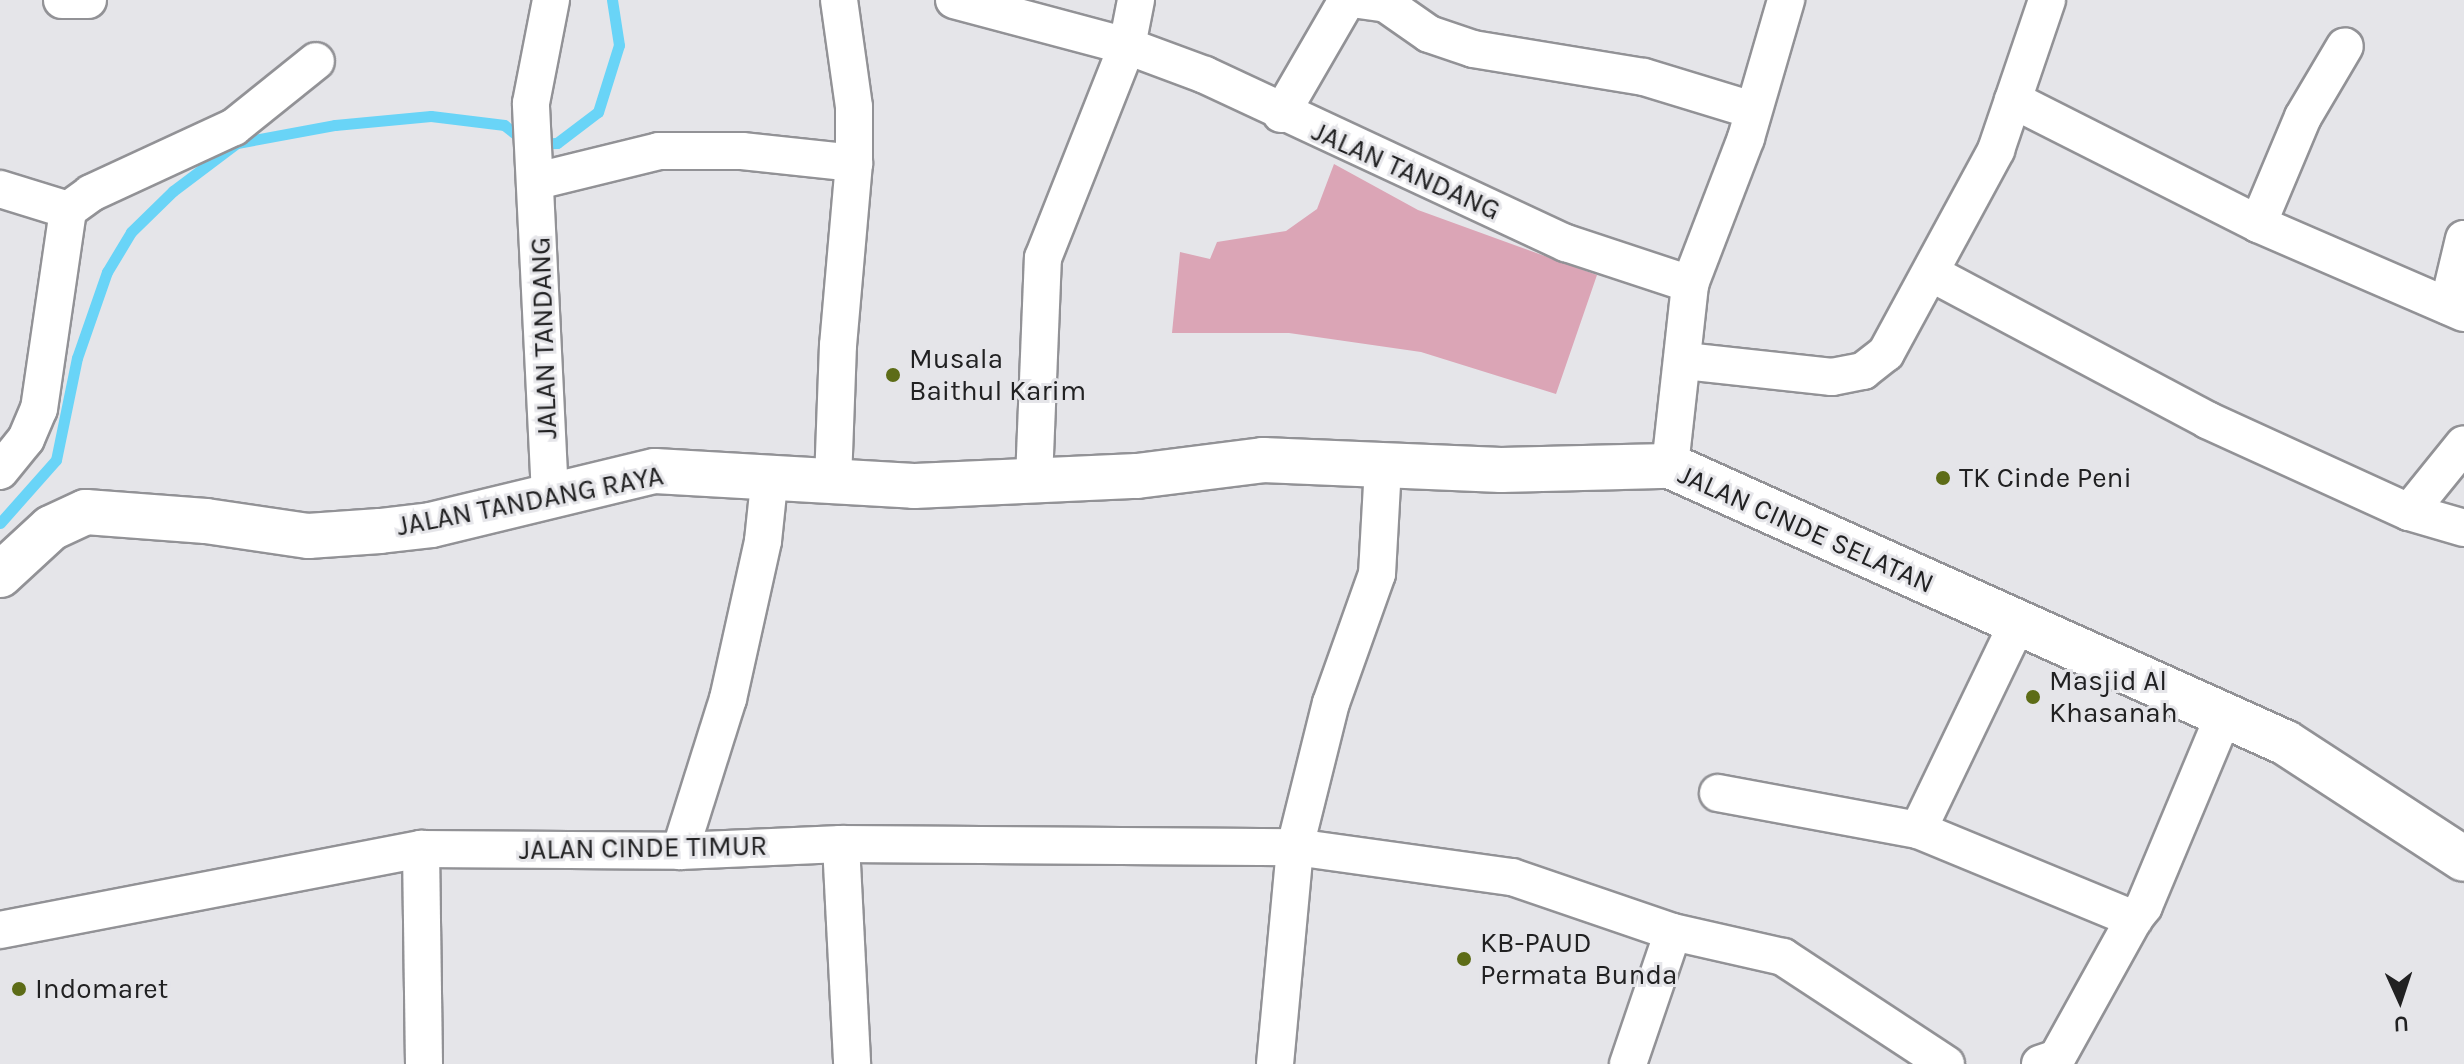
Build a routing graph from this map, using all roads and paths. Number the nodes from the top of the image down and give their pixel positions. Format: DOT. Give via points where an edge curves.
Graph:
graph roads {
  1 [pos="62,0"];
  2 [pos="88,0"];
  3 [pos="551,0"];
  4 [pos="839,0"];
  5 [pos="954,0"];
  6 [pos="1136,0"];
  7 [pos="1347,0"];
  8 [pos="1359,0"];
  9 [pos="1786,0"];
  10 [pos="2047,0"];
  11 [pos="1127,46"];
  12 [pos="2345,46"];
  13 [pos="316,61"];
  14 [pos="2013,100"];
  15 [pos="1752,110"];
  16 [pos="1281,114"];
  17 [pos="854,163"];
  18 [pos="535,169"];
  19 [pos="0,189"];
  20 [pos="68,210"];
  21 [pos="2258,224"];
  22 [pos="2464,239"];
  23 [pos="1931,273"];
  24 [pos="1690,284"];
  25 [pos="2456,310"];
  26 [pos="1685,361"];
  27 [pos="2464,444"];
  28 [pos="1383,466"];
  29 [pos="1670,466"];
  30 [pos="0,471"];
  31 [pos="770,474"];
  32 [pos="1034,480"];
  33 [pos="833,482"];
  34 [pos="550,495"];
  35 [pos="2409,512"];
  36 [pos="2464,528"];
  37 [pos="0,575"];
  38 [pos="2017,624"];
  39 [pos="2224,715"];
  40 [pos="1718,793"];
  41 [pos="1918,830"];
  42 [pos="841,844"];
  43 [pos="1295,847"];
  44 [pos="421,849"];
  45 [pos="680,851"];
  46 [pos="2464,859"];
  47 [pos="2134,919"];
  48 [pos="0,930"];
  49 [pos="1673,932"];
  50 [pos="424,1064"];
  51 [pos="852,1064"];
  52 [pos="1275,1064"];
  53 [pos="1628,1064"];
  54 [pos="1946,1064"];
  55 [pos="2040,1064"];
  1 -- 2 [label="street"];
  3 -- 18 [label="street, JALAN TANDANG" via="531,103"];
  4 -- 17 [label="street" via="854,107"];
  5 -- 11 [label="street, JALAN TANDANG"];
  6 -- 11 [label="street"];
  7 -- 16 [label="street"];
  8 -- 15 [label="street" via="1386,4 1429,34 1473,49 1644,77"];
  9 -- 15 [label="street"];
  10 -- 14 [label="street"];
  11 -- 16 [label="street, JALAN TANDANG" via="1205,75"];
  11 -- 32 [label="street" via="1043,258"];
  12 -- 21 [label="street" via="2303,117"];
  13 -- 20 [label="street" via="234,127 91,193"];
  14 -- 21 [label="street"];
  14 -- 23 [label="street" via="1996,150"];
  15 -- 24 [label="street"];
  16 -- 24 [label="street, JALAN TANDANG" via="1566,243"];
  17 -- 18 [label="street" via="742,151 659,151"];
  17 -- 33 [label="street" via="838,345"];
  18 -- 34 [label="street, JALAN TANDANG"];
  19 -- 20 [label="street"];
  20 -- 30 [label="street" via="39,409 26,439"];
  21 -- 25 [label="street"];
  22 -- 25 [label="street"];
  23 -- 26 [label="street" via="1886,353 1863,371 1832,377"];
  23 -- 35 [label="street" via="2207,420"];
  24 -- 26 [label="street"];
  26 -- 29 [label="street"];
  27 -- 35 [label="street"];
  28 -- 29 [label="street, JALAN CINDE SELATAN"];
  28 -- 32 [label="street, JALAN CINDE SELATAN" via="1263,460 1137,476"];
  28 -- 43 [label="street" via="1377,574 1331,703"];
  29 -- 38 [label="street, JALAN CINDE SELATAN"];
  31 -- 33 [label="street, JALAN TANDANG RAYA"];
  31 -- 34 [label="street, JALAN TANDANG RAYA" via="655,471"];
  31 -- 45 [label="street" via="763,541 728,699"];
  32 -- 33 [label="street, JALAN TANDANG RAYA" via="914,486"];
  34 -- 37 [label="street, JALAN TANDANG RAYA" via="431,525 308,536 86,512 51,528"];
  35 -- 36 [label="street"];
  38 -- 39 [label="street, JALAN CINDE SELATAN"];
  38 -- 41 [label="street"];
  39 -- 46 [label="street, JALAN CINDE SELATAN" via="2286,743"];
  39 -- 47 [label="street"];
  40 -- 41 [label="street"];
  41 -- 47 [label="street"];
  42 -- 43 [label="street, JALAN CINDE TIMUR"];
  42 -- 45 [label="street, JALAN CINDE TIMUR"];
  42 -- 51 [label="street"];
  43 -- 49 [label="street, JALAN CINDE TIMUR" via="1512,877"];
  43 -- 52 [label="street"];
  44 -- 45 [label="street, JALAN CINDE TIMUR"];
  44 -- 48 [label="street, JALAN CINDE TIMUR"];
  44 -- 50 [label="street"];
  47 -- 55 [label="street" via="2057,1058"];
  49 -- 53 [label="street"];
  49 -- 54 [label="street, JALAN CINDE TIMUR" via="1783,957"];
}
